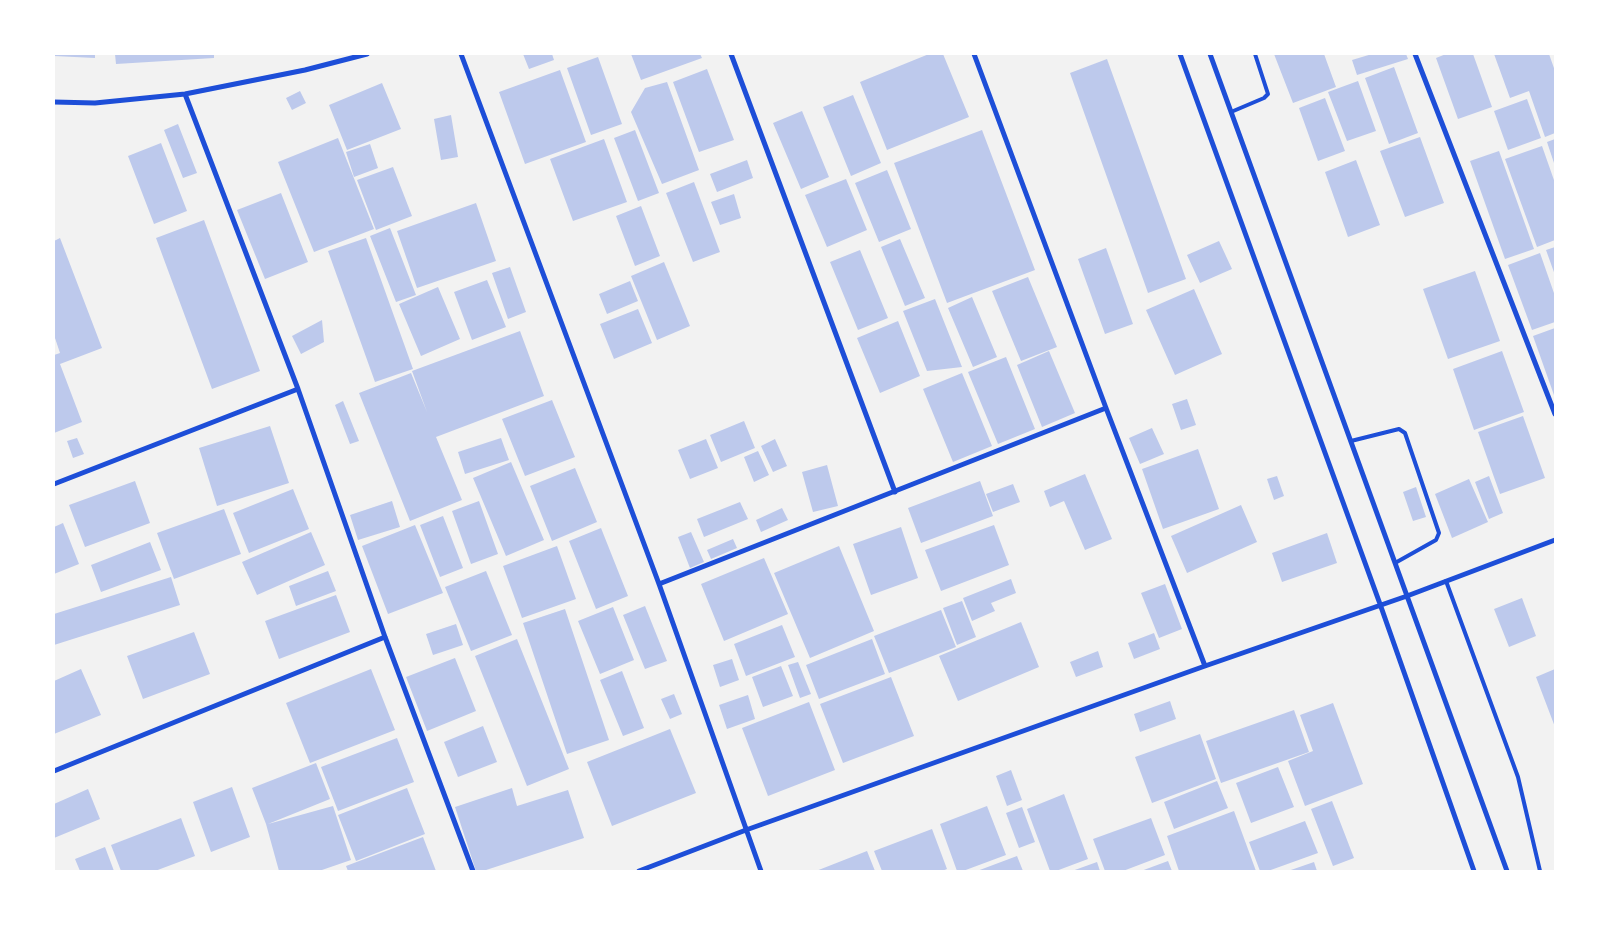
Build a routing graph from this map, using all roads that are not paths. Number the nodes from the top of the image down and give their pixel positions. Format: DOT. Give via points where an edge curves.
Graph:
graph roads {
  1 [pos="367,54"];
  2 [pos="461,54"];
  3 [pos="731,54"];
  4 [pos="974,54"];
  5 [pos="1180,54"];
  6 [pos="1210,54"];
  7 [pos="1255,54"];
  8 [pos="1416,54"];
  9 [pos="185,94"];
  10 [pos="54,102"];
  11 [pos="1231,112"];
  12 [pos="298,389"];
  13 [pos="1106,408"];
  14 [pos="1555,414"];
  15 [pos="1351,441"];
  16 [pos="54,484"];
  17 [pos="895,492"];
  18 [pos="1555,540"];
  19 [pos="1395,563"];
  20 [pos="1446,581"];
  21 [pos="659,584"];
  22 [pos="1407,596"];
  23 [pos="1380,604"];
  24 [pos="386,637"];
  25 [pos="1205,666"];
  26 [pos="54,772"];
  27 [pos="746,830"];
  28 [pos="474,871"];
  29 [pos="639,871"];
  30 [pos="761,871"];
  31 [pos="1474,871"];
  32 [pos="1507,871"];
  33 [pos="1540,871"];
  1 -- 9 [label="street"];
  2 -- 21 [label="street"];
  3 -- 17 [label="street"];
  4 -- 13 [label="street"];
  5 -- 23 [label="street"];
  6 -- 11 [label="street"];
  7 -- 11 [label="lane" via="1268,94"];
  8 -- 14 [label="street"];
  9 -- 10 [label="street" via="95,103"];
  9 -- 12 [label="street"];
  11 -- 15 [label="street"];
  12 -- 16 [label="street"];
  12 -- 24 [label="street"];
  13 -- 17 [label="street"];
  13 -- 25 [label="street"];
  15 -- 19 [label="street"];
  15 -- 19 [label="lane" via="1399,429 1405,433 1439,533 1436,540"];
  17 -- 21 [label="street"];
  18 -- 20 [label="street"];
  19 -- 22 [label="street"];
  20 -- 22 [label="street"];
  20 -- 33 [label="lane" via="1518,777"];
  21 -- 27 [label="street"];
  22 -- 23 [label="street"];
  22 -- 32 [label="street"];
  23 -- 25 [label="street"];
  23 -- 31 [label="street"];
  24 -- 26 [label="street"];
  24 -- 28 [label="street"];
  25 -- 27 [label="street"];
  27 -- 29 [label="street"];
  27 -- 30 [label="street"];
}
